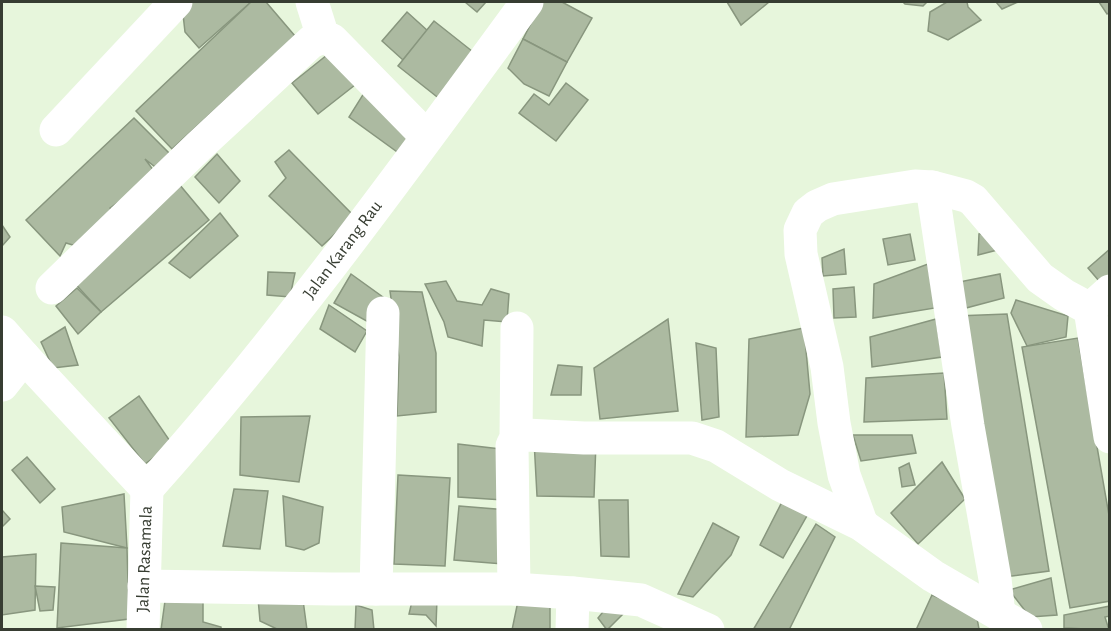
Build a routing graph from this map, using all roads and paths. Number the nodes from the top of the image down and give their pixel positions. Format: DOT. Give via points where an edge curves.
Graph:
graph roads {
  1 [pos="176,2"];
  2 [pos="312,2"];
  3 [pos="527,2"];
  4 [pos="323,37"];
  5 [pos="56,130"];
  6 [pos="427,137"];
  7 [pos="932,187"];
  8 [pos="52,288"];
  9 [pos="1100,300"];
  10 [pos="383,313"];
  11 [pos="517,328"];
  12 [pos="2,332"];
  13 [pos="24,357"];
  14 [pos="2,385"];
  15 [pos="1108,419"];
  16 [pos="516,438"];
  17 [pos="147,489"];
  18 [pos="862,525"];
  19 [pos="144,586"];
  20 [pos="376,589"];
  21 [pos="514,589"];
  22 [pos="573,593"];
  23 [pos="1013,622"];
  24 [pos="143,630"];
  25 [pos="572,630"];
  26 [pos="708,630"];
  1 -- 5 [label="street"];
  2 -- 4 [label="street"];
  3 -- 6 [label="street, Jalan Karang Rau"];
  4 -- 6 [label="street" via="332,40"];
  4 -- 8 [label="street" via="302,50"];
  6 -- 17 [label="street, Jalan Karang Rau" via="323,278"];
  7 -- 9 [label="street" via="973,200 1040,278 1064,295"];
  7 -- 18 [label="street" via="915,186 833,199 808,213 801,230 801,254 822,344 844,475"];
  7 -- 23 [label="street" via="995,579"];
  9 -- 15 [label="street"];
  10 -- 20 [label="street"];
  11 -- 16 [label="street"];
  12 -- 13 [label="street"];
  13 -- 14 [label="street"];
  13 -- 17 [label="street"];
  16 -- 18 [label="street" via="692,438 716,446 780,485"];
  16 -- 21 [label="street" via="512,446"];
  17 -- 19 [label="street, Jalan Rasamala"];
  18 -- 23 [label="street" via="933,576"];
  19 -- 20 [label="street"];
  19 -- 24 [label="street, Jalan Rasamala"];
  20 -- 21 [label="street"];
  21 -- 22 [label="street"];
  22 -- 25 [label="street"];
  22 -- 26 [label="street" via="641,600"];
}
